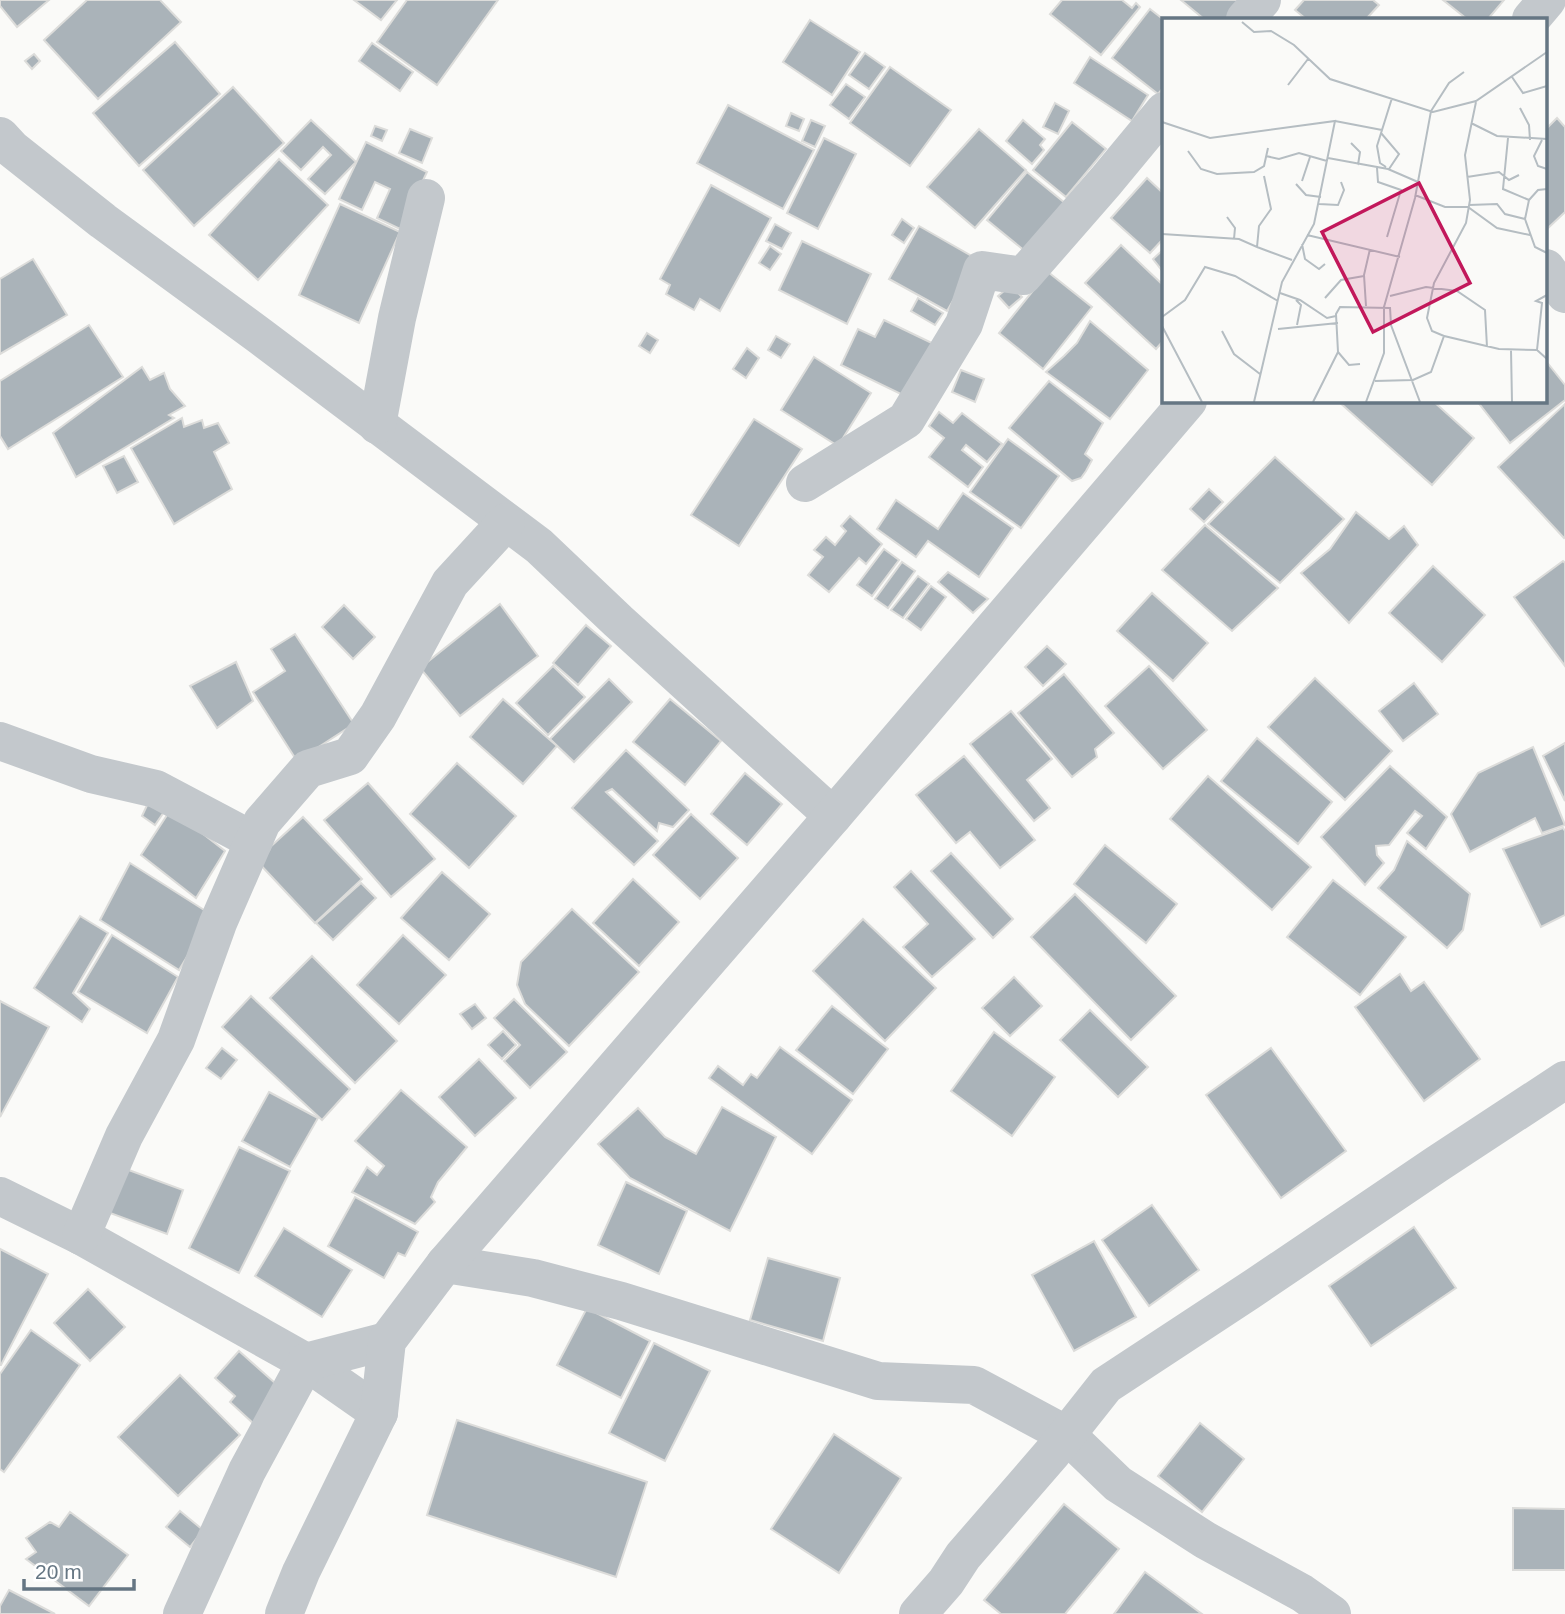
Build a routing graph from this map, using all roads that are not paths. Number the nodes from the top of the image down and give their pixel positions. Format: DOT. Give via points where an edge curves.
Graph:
graph roads {
  1 [pos="1262,0"];
  2 [pos="1547,0"];
  3 [pos="1246,18"];
  4 [pos="1532,18"];
  5 [pos="1162,113"];
  6 [pos="0,136"];
  7 [pos="426,198"];
  8 [pos="1548,271"];
  9 [pos="1565,294"];
  10 [pos="1187,402"];
  11 [pos="377,425"];
  12 [pos="805,483"];
  13 [pos="506,522"];
  14 [pos="0,741"];
  15 [pos="833,816"];
  16 [pos="254,841"];
  17 [pos="1565,1080"];
  18 [pos="0,1196"];
  19 [pos="81,1236"];
  20 [pos="445,1264"];
  21 [pos="387,1341"];
  22 [pos="306,1362"];
  23 [pos="379,1413"];
  24 [pos="1067,1435"];
  25 [pos="182,1614"];
  26 [pos="284,1614"];
  27 [pos="918,1614"];
  28 [pos="1332,1614"];
  1 -- 3 [label="street"];
  2 -- 4 [label="street"];
  5 -- 12 [label="street" via="1023,276 982,270 964,324 906,420"];
  6 -- 11 [label="street" via="103,221"];
  7 -- 11 [label="street"];
  8 -- 9 [label="street"];
  10 -- 15 [label="street"];
  11 -- 13 [label="street"];
  13 -- 15 [label="street" via="539,546"];
  13 -- 16 [label="street" via="450,583 378,716 350,757 308,769 262,822"];
  14 -- 16 [label="street" via="90,774 156,789"];
  15 -- 20 [label="street"];
  16 -- 19 [label="street" via="218,923 176,1040 124,1136"];
  17 -- 24 [label="street" via="1106,1385"];
  18 -- 19 [label="street"];
  19 -- 22 [label="street"];
  20 -- 21 [label="street"];
  20 -- 24 [label="street" via="533,1278 621,1301 878,1381 974,1385"];
  21 -- 22 [label="street"];
  21 -- 23 [label="street"];
  22 -- 23 [label="street"];
  22 -- 25 [label="street" via="247,1471"];
  23 -- 26 [label="street"];
  24 -- 27 [label="street"];
  24 -- 28 [label="street" via="1118,1485"];
}
